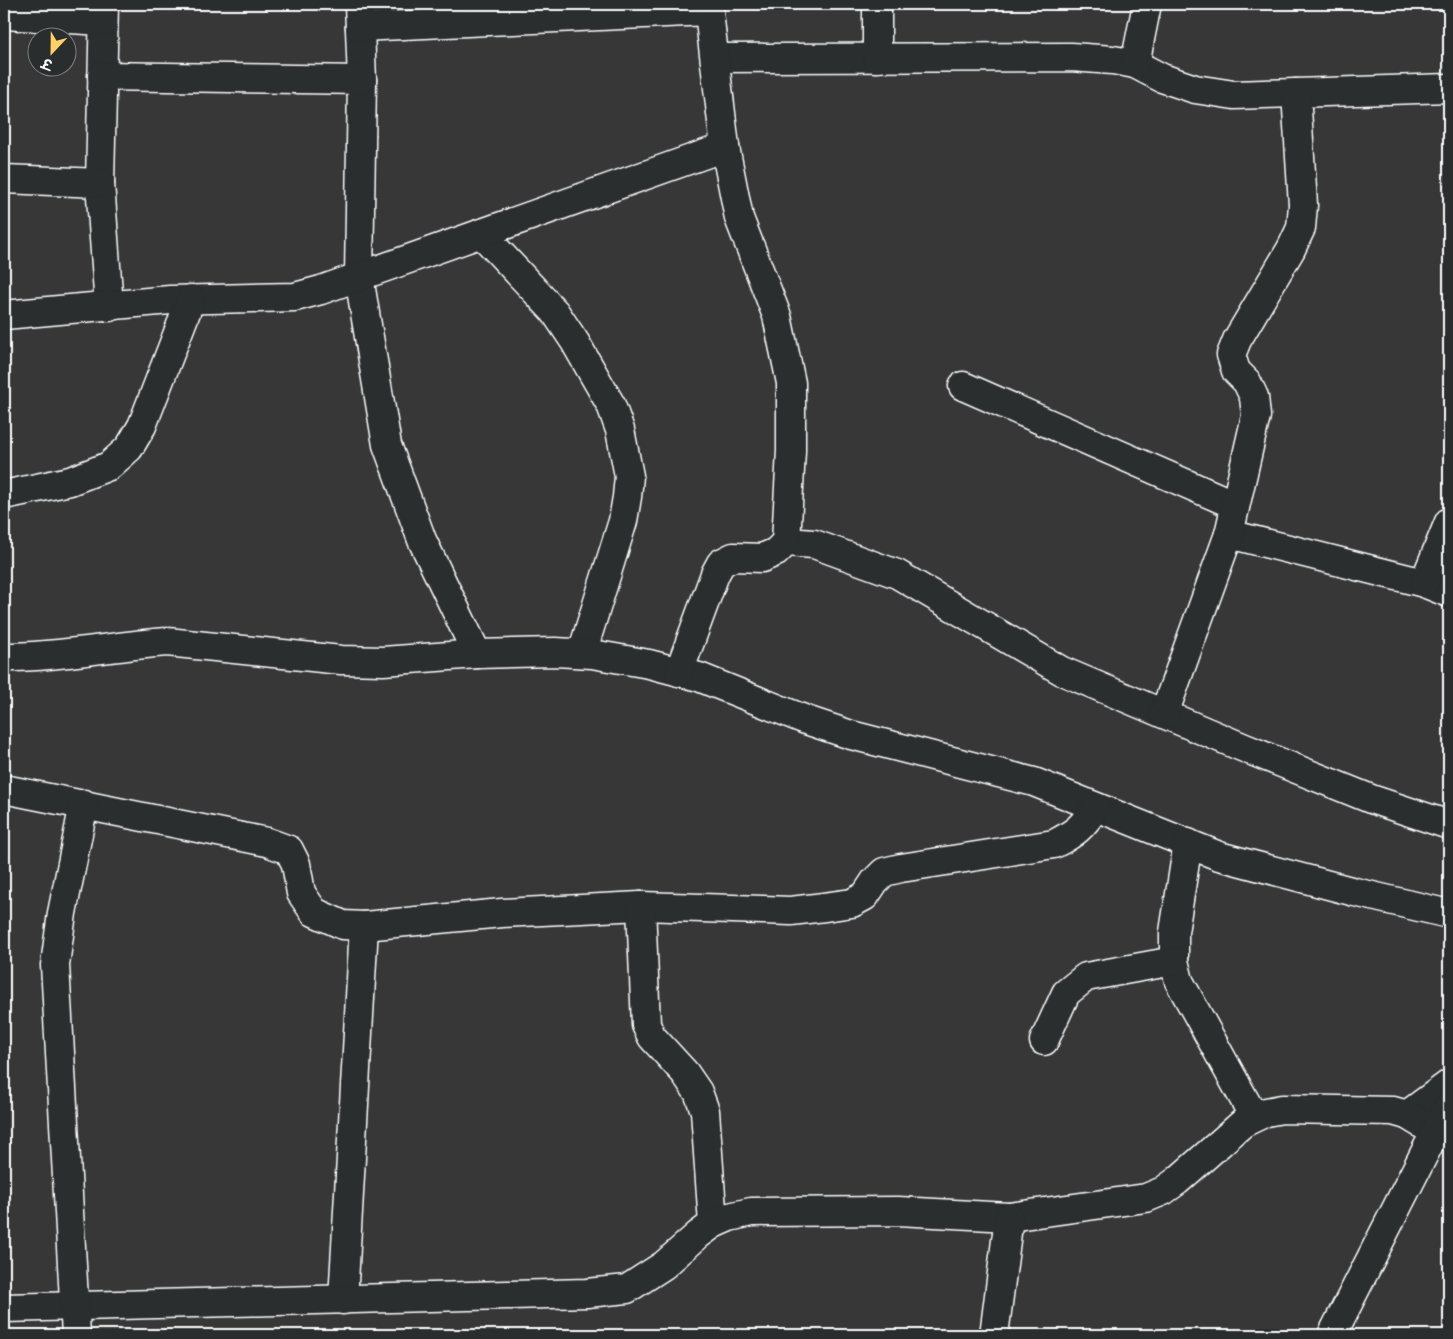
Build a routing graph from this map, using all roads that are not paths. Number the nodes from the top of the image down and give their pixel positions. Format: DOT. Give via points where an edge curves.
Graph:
graph roads {
  1 [pos="877,4"];
  2 [pos="1147,4"];
  3 [pos="708,7"];
  4 [pos="104,12"];
  5 [pos="4,15"];
  6 [pos="360,15"];
  7 [pos="715,58"];
  8 [pos="876,58"];
  9 [pos="1135,64"];
  10 [pos="102,76"];
  11 [pos="362,80"];
  12 [pos="1449,88"];
  13 [pos="1296,93"];
  14 [pos="725,147"];
  15 [pos="4,179"];
  16 [pos="100,183"];
  17 [pos="482,233"];
  18 [pos="359,277"];
  19 [pos="191,299"];
  20 [pos="109,306"];
  21 [pos="4,315"];
  22 [pos="963,386"];
  23 [pos="4,495"];
  24 [pos="1235,505"];
  25 [pos="1449,522"];
  26 [pos="1229,534"];
  27 [pos="786,542"];
  28 [pos="1424,583"];
  29 [pos="1449,593"];
  30 [pos="478,654"];
  31 [pos="582,654"];
  32 [pos="4,657"];
  33 [pos="679,672"];
  34 [pos="1164,714"];
  35 [pos="4,789"];
  36 [pos="84,804"];
  37 [pos="1096,807"];
  38 [pos="1449,826"];
  39 [pos="1188,843"];
  40 [pos="642,906"];
  41 [pos="1449,914"];
  42 [pos="364,926"];
  43 [pos="1174,961"];
  44 [pos="1044,1041"];
  45 [pos="1449,1084"];
  46 [pos="1449,1105"];
  47 [pos="1407,1114"];
  48 [pos="1254,1117"];
  49 [pos="1435,1132"];
  50 [pos="1009,1217"];
  51 [pos="713,1224"];
  52 [pos="343,1300"];
  53 [pos="75,1306"];
  54 [pos="4,1308"];
  55 [pos="76,1335"];
  56 [pos="994,1335"];
  57 [pos="1332,1335"];
  1 -- 8 [label="street"];
  2 -- 9 [label="street"];
  3 -- 6 [label="street"];
  3 -- 7 [label="street"];
  4 -- 5 [label="street"];
  4 -- 10 [label="street"];
  6 -- 11 [label="street"];
  7 -- 8 [label="street"];
  7 -- 14 [label="street"];
  8 -- 9 [label="street" via="1071,58"];
  9 -- 13 [label="street" via="1162,78 1195,89 1234,95"];
  10 -- 11 [label="street"];
  10 -- 16 [label="street"];
  11 -- 18 [label="street"];
  12 -- 13 [label="street"];
  13 -- 24 [label="street" via="1303,205 1300,228 1231,355 1236,371 1247,382 1254,397 1256,416"];
  14 -- 17 [label="street"];
  14 -- 27 [label="street" via="739,218 777,316 791,382"];
  15 -- 16 [label="street"];
  16 -- 20 [label="street"];
  17 -- 18 [label="street"];
  17 -- 31 [label="street" via="560,320 611,405 620,430 629,476 627,498"];
  18 -- 19 [label="street" via="295,297"];
  18 -- 30 [label="street" via="387,445 422,540"];
  19 -- 20 [label="street"];
  19 -- 23 [label="street" via="142,426 129,448 109,466 70,481"];
  20 -- 21 [label="street"];
  22 -- 24 [label="street"];
  24 -- 26 [label="street"];
  25 -- 28 [label="street"];
  26 -- 28 [label="street"];
  26 -- 34 [label="street"];
  27 -- 33 [label="street" via="776,552 762,558 734,557 722,563"];
  27 -- 34 [label="street" via="814,544 897,574 1062,670"];
  28 -- 29 [label="street"];
  30 -- 31 [label="street"];
  30 -- 32 [label="street" via="383,661 341,660 167,642 74,654"];
  31 -- 33 [label="street"];
  33 -- 37 [label="street" via="851,735 1034,782"];
  34 -- 38 [label="street" via="1371,799"];
  35 -- 36 [label="street"];
  36 -- 42 [label="street" via="267,842 289,850 296,864 301,893 314,912 343,926"];
  36 -- 53 [label="street" via="55,965"];
  37 -- 39 [label="street"];
  37 -- 40 [label="street" via="1082,827 1054,844 884,872 865,896 852,903 791,911"];
  39 -- 41 [label="street" via="1228,858"];
  39 -- 43 [label="street" via="1174,932"];
  40 -- 42 [label="street" via="502,913"];
  40 -- 51 [label="street" via="646,1026 685,1073 698,1092 705,1111"];
  42 -- 52 [label="street"];
  43 -- 44 [label="street" via="1086,977 1066,993"];
  43 -- 48 [label="street" via="1180,981"];
  45 -- 47 [label="street"];
  46 -- 49 [label="street"];
  47 -- 48 [label="street" via="1376,1110 1282,1109"];
  47 -- 49 [label="street"];
  48 -- 50 [label="street" via="1177,1181 1146,1198"];
  49 -- 57 [label="street"];
  50 -- 51 [label="street" via="898,1211 751,1212"];
  50 -- 56 [label="street"];
  51 -- 52 [label="street" via="664,1265 627,1289"];
  52 -- 53 [label="street"];
  53 -- 54 [label="street"];
  53 -- 55 [label="street"];
}
